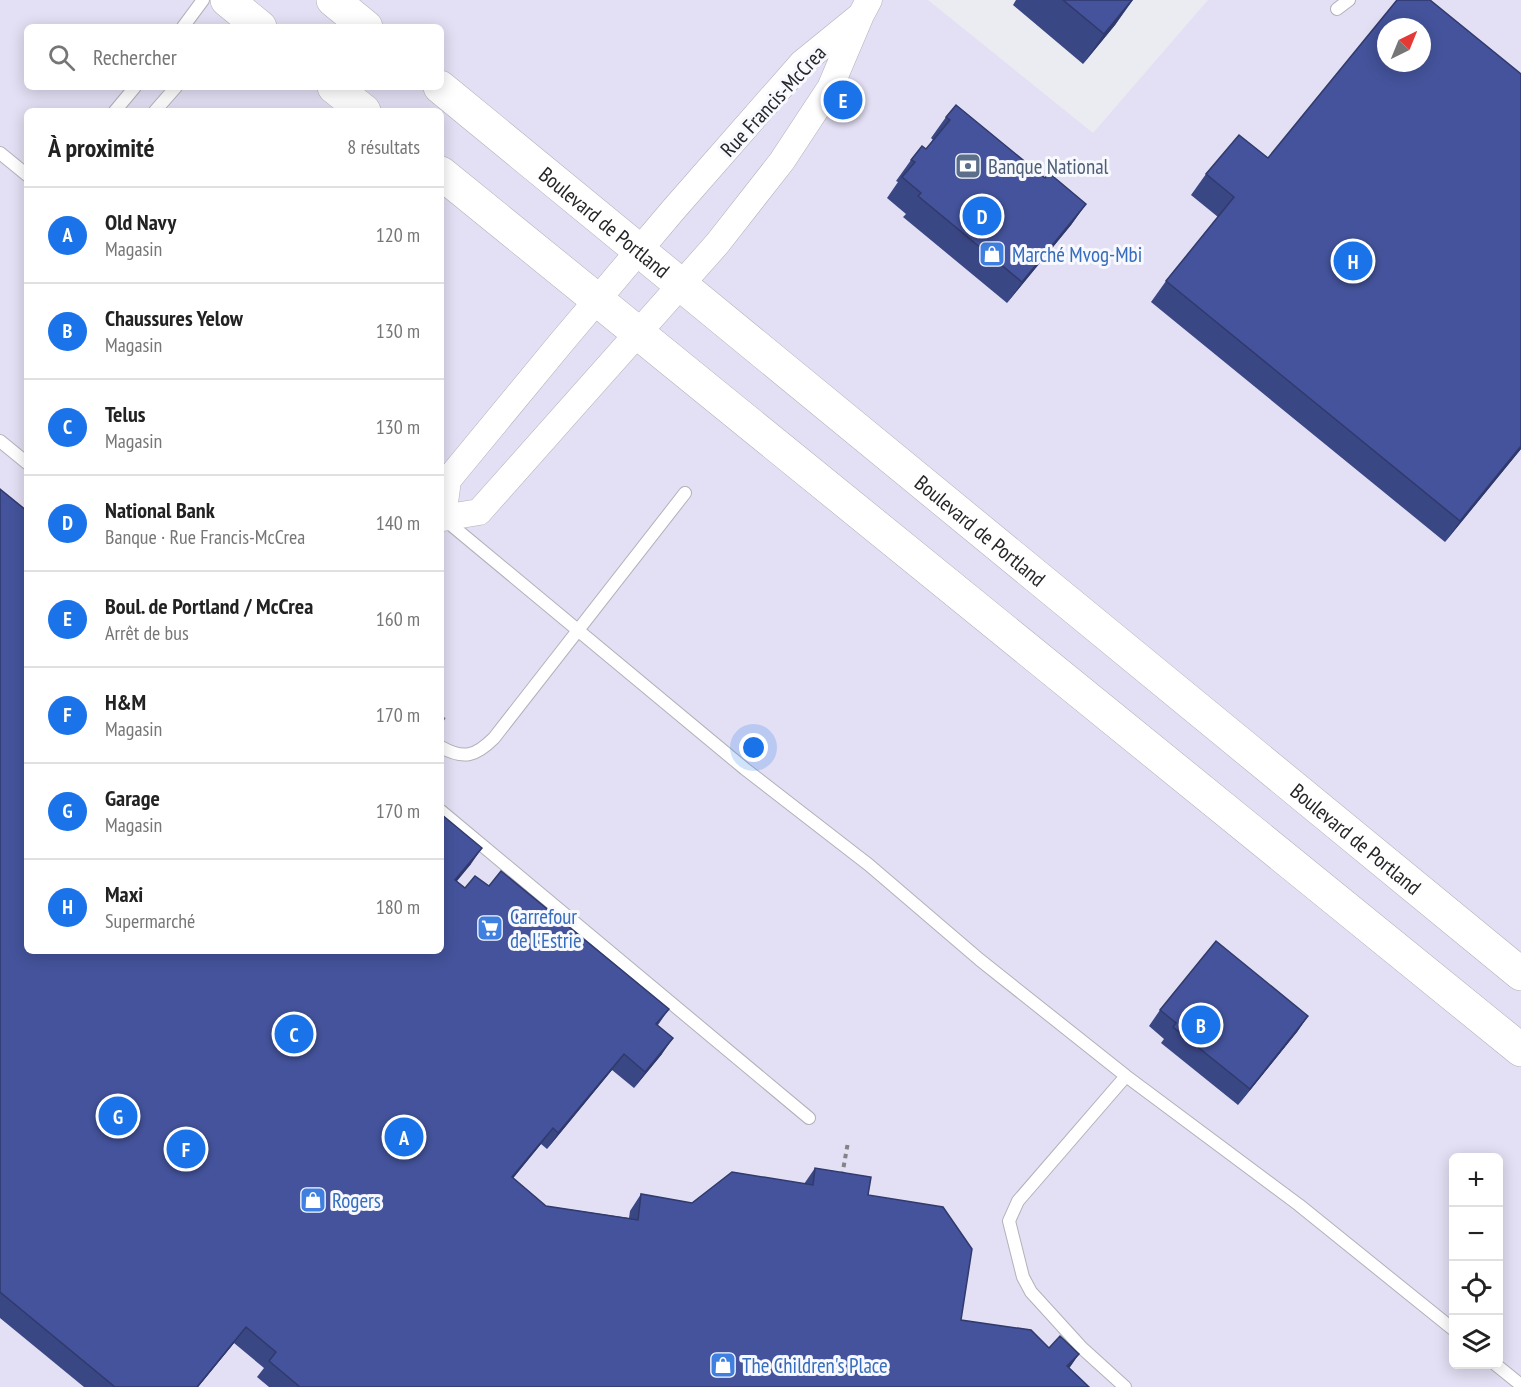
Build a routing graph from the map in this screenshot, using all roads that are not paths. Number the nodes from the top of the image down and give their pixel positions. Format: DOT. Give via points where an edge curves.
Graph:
graph roads {
  1 [pos="203,0"];
  2 [pos="333,0"];
  3 [pos="1349,0"];
  4 [pos="865,7"];
  5 [pos="1337,9"];
  6 [pos="185,24"];
  7 [pos="362,24"];
  8 [pos="132,90"];
  9 [pos="173,90"];
  10 [pos="338,90"];
  11 [pos="444,90"];
  12 [pos="118,108"];
  13 [pos="158,108"];
  14 [pos="360,108"];
  15 [pos="0,153"];
  16 [pos="24,173"];
  17 [pos="444,175"];
  18 [pos="639,250"];
  19 [pos="681,285"];
  20 [pos="597,300"];
  21 [pos="638,334"];
  22 [pos="0,441"];
  23 [pos="24,461"];
  24 [pos="685,493"];
  25 [pos="444,505"];
  26 [pos="444,517"];
  27 [pos="444,519"];
  28 [pos="578,631"];
  29 [pos="444,748"];
  30 [pos="444,814"];
  31 [pos="1521,974"];
  32 [pos="1521,1050"];
  33 [pos="1126,1076"];
  34 [pos="809,1118"];
  35 [pos="1449,1326"];
  36 [pos="1501,1369"];
  37 [pos="1519,1382"];
  38 [pos="1125,1387"];
  1 -- 6 [label="lane"];
  2 -- 7 [label="main road"];
  3 -- 5 [label="lane"];
  4 -- 18 [label="street, Rue Francis-McCrea" via="802,63"];
  4 -- 19 [label="street, Rue Francis-McCrea" via="830,88 782,161"];
  8 -- 12 [label="lane"];
  9 -- 13 [label="lane"];
  10 -- 14 [label="main road"];
  11 -- 18 [label="main road, Boulevard de Portland"];
  15 -- 16 [label="lane"];
  17 -- 20 [label="main road"];
  18 -- 19 [label="main road, Boulevard de Portland"];
  18 -- 20 [label="street, Rue Francis-McCrea"];
  19 -- 21 [label="street, Rue Francis-McCrea"];
  19 -- 31 [label="main road, Boulevard de Portland"];
  20 -- 21 [label="main road"];
  20 -- 25 [label="street, Rue Francis-McCrea" via="448,480"];
  21 -- 26 [label="street, Rue Francis-McCrea" via="479,512"];
  21 -- 32 [label="main road"];
  22 -- 23 [label="lane"];
  24 -- 28 [label="lane"];
  27 -- 28 [label="lane"];
  28 -- 29 [label="lane" via="481,752 464,756"];
  28 -- 33 [label="lane"];
  30 -- 34 [label="lane"];
  33 -- 35 [label="lane" via="1299,1204"];
  33 -- 38 [label="lane" via="1018,1201 1009,1221 1031,1292 1082,1348"];
  36 -- 37 [label="lane"];
}
